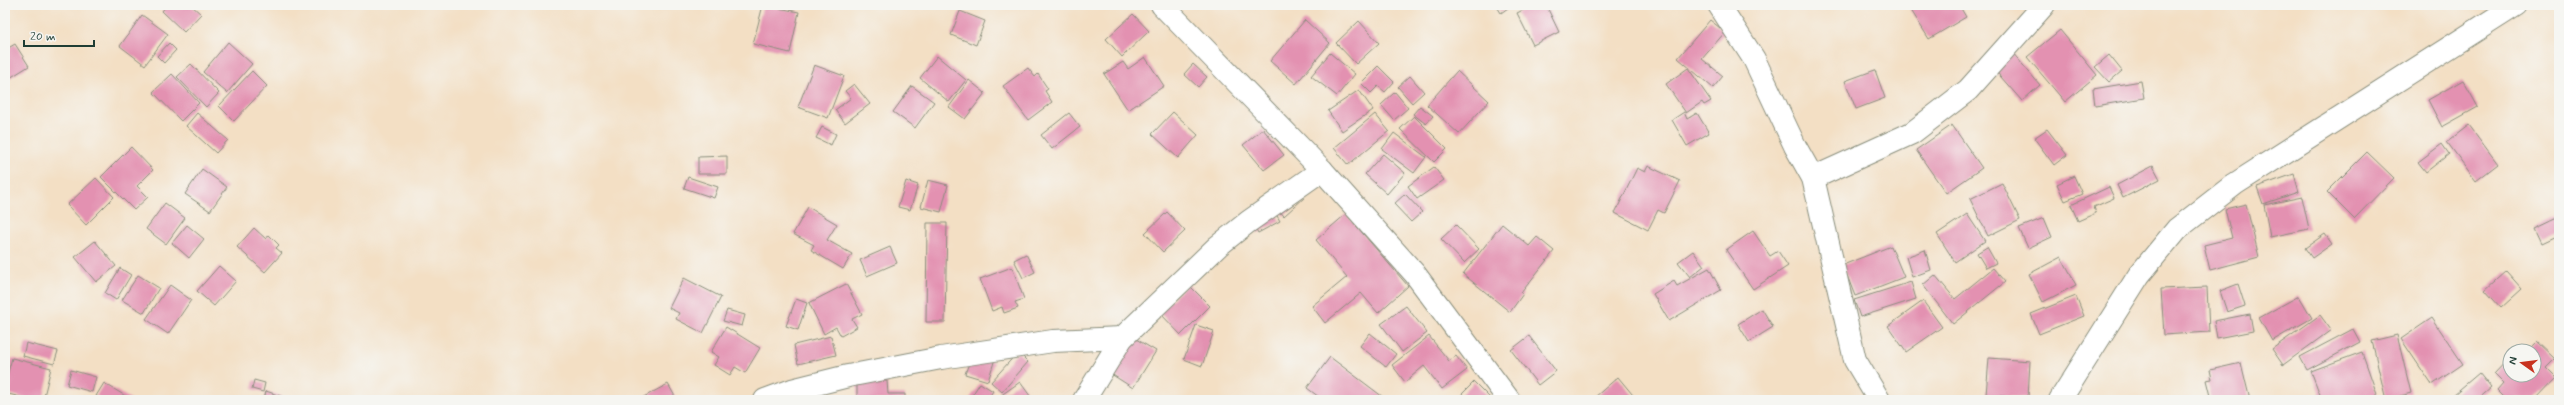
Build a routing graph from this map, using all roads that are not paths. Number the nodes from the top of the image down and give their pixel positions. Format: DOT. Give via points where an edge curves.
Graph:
graph roads {
  1 [pos="2044,5"];
  2 [pos="2516,5"];
  3 [pos="1165,6"];
  4 [pos="1720,6"];
  5 [pos="1322,170"];
  6 [pos="1813,178"];
  7 [pos="1122,338"];
  8 [pos="765,400"];
  9 [pos="1084,400"];
  10 [pos="1509,400"];
  11 [pos="1879,400"];
  12 [pos="2060,400"];
  1 -- 6 [label="street" via="1968,90 1912,133"];
  2 -- 12 [label="street" via="2235,184 2177,229 2139,275"];
  3 -- 5 [label="street"];
  4 -- 6 [label="street" via="1754,59"];
  5 -- 7 [label="street" via="1218,246"];
  5 -- 10 [label="street" via="1415,274"];
  6 -- 11 [label="street" via="1855,360"];
  7 -- 8 [label="street" via="1053,341 941,358 792,390"];
  7 -- 9 [label="street"];
}
